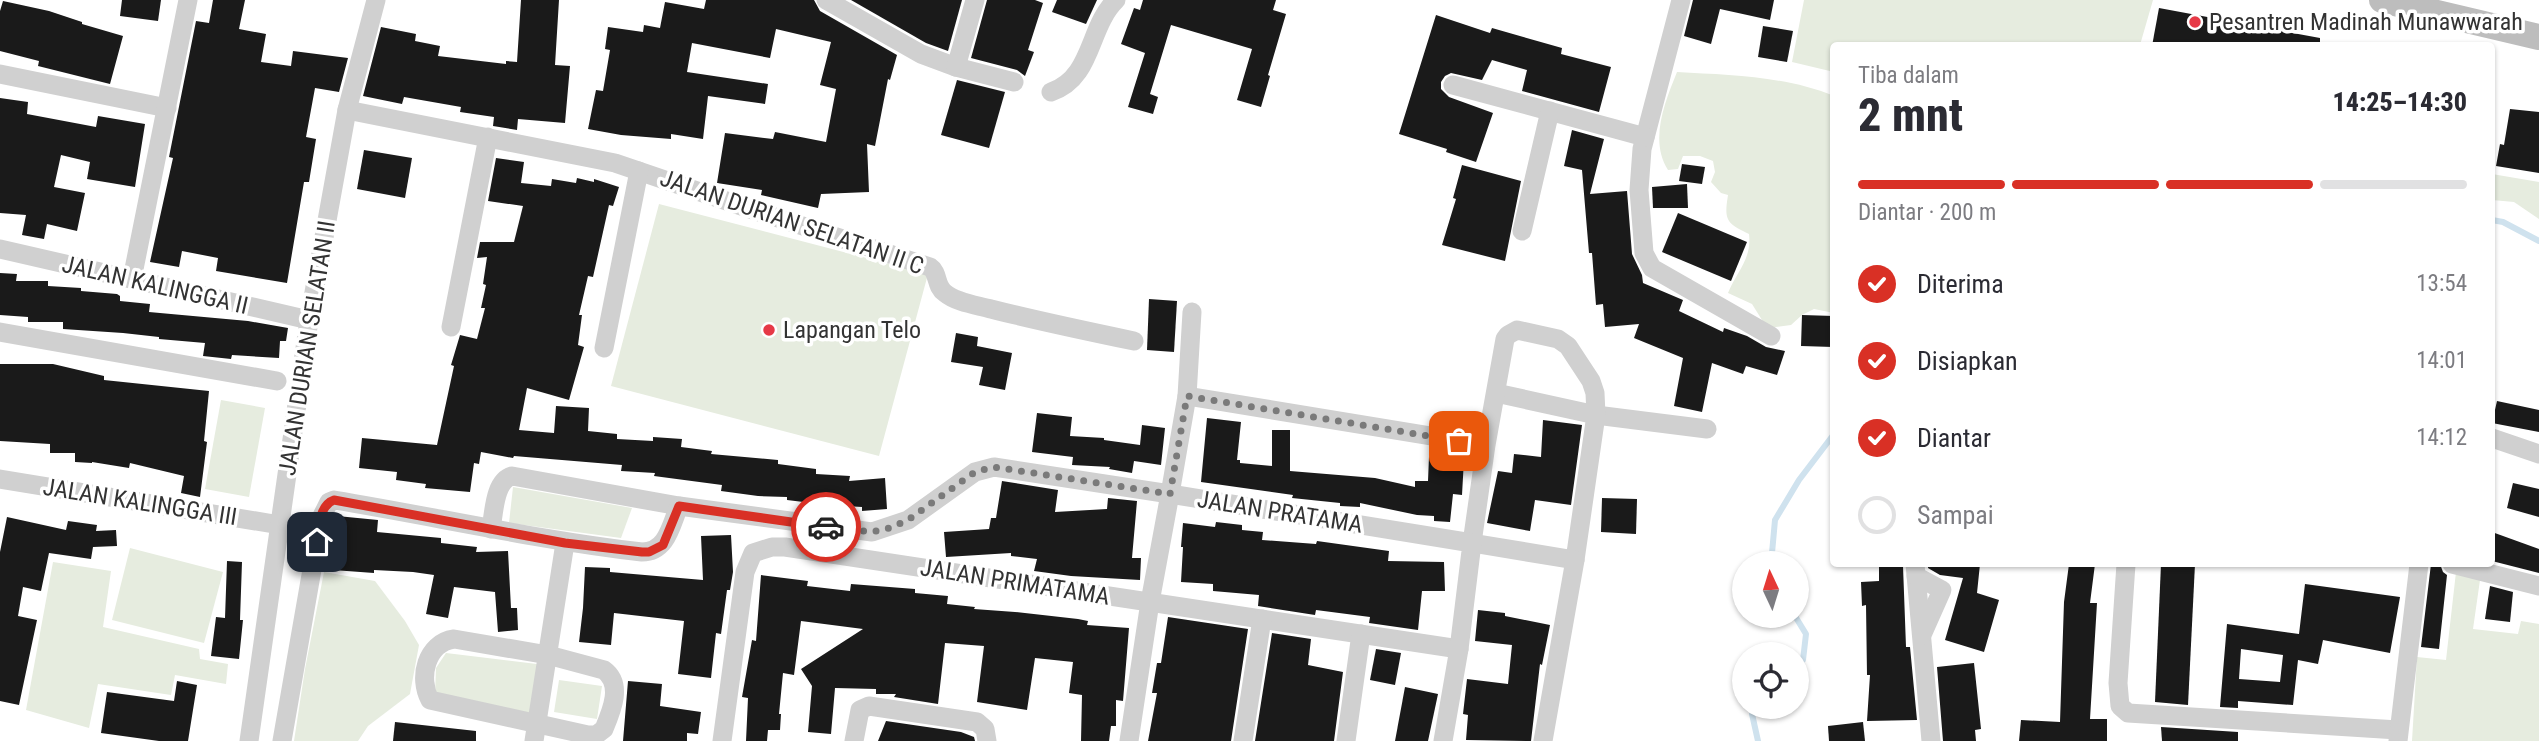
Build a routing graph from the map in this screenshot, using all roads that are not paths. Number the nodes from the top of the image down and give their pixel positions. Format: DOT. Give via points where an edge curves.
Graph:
graph roads {
  1 [pos="188,0"];
  2 [pos="376,0"];
  3 [pos="975,0"];
  4 [pos="1116,0"];
  5 [pos="1681,0"];
  6 [pos="2382,0"];
  7 [pos="831,1"];
  8 [pos="2539,37"];
  9 [pos="956,67"];
  10 [pos="0,74"];
  11 [pos="1014,82"];
  12 [pos="1453,85"];
  13 [pos="1051,92"];
  14 [pos="167,108"];
  15 [pos="347,110"];
  16 [pos="1550,111"];
  17 [pos="488,137"];
  18 [pos="1646,137"];
  19 [pos="639,171"];
  20 [pos="1522,231"];
  21 [pos="0,249"];
  22 [pos="132,279"];
  23 [pos="1192,312"];
  24 [pos="309,320"];
  25 [pos="451,327"];
  26 [pos="0,331"];
  27 [pos="1772,336"];
  28 [pos="1133,341"];
  29 [pos="604,348"];
  30 [pos="277,381"];
  31 [pos="1496,393"];
  32 [pos="1187,396"];
  33 [pos="1596,415"];
  34 [pos="1707,429"];
  35 [pos="2495,440"];
  36 [pos="1486,445"];
  37 [pos="2539,454"];
  38 [pos="0,478"];
  39 [pos="1170,494"];
  40 [pos="679,506"];
  41 [pos="280,525"];
  42 [pos="491,529"];
  43 [pos="565,543"];
  44 [pos="1472,543"];
  45 [pos="1575,560"];
  46 [pos="2126,567"];
  47 [pos="2419,567"];
  48 [pos="2464,567"];
  49 [pos="1915,570"];
  50 [pos="2539,586"];
  51 [pos="1150,602"];
  52 [pos="1262,619"];
  53 [pos="1361,634"];
  54 [pos="1459,649"];
  55 [pos="548,655"];
  56 [pos="535,732"];
  57 [pos="2398,735"];
  58 [pos="1926,740"];
  59 [pos="248,741"];
  60 [pos="282,741"];
  61 [pos="722,741"];
  62 [pos="854,741"];
  63 [pos="987,741"];
  64 [pos="1129,741"];
  65 [pos="1243,741"];
  66 [pos="1346,741"];
  67 [pos="1443,741"];
  68 [pos="1543,741"];
  1 -- 14 [label="street"];
  2 -- 15 [label="street, JALAN DURIAN SELATAN II"];
  3 -- 9 [label="street"];
  4 -- 13 [label="street" via="1105,13 1081,69 1065,88"];
  5 -- 18 [label="street"];
  6 -- 8 [label="main road"];
  7 -- 9 [label="street" via="901,45"];
  9 -- 11 [label="street"];
  10 -- 14 [label="street"];
  12 -- 16 [label="street"];
  14 -- 22 [label="street"];
  15 -- 17 [label="street, JALAN DURIAN SELATAN II C"];
  15 -- 24 [label="street, JALAN DURIAN SELATAN II"];
  16 -- 18 [label="street"];
  16 -- 20 [label="street"];
  17 -- 19 [label="street, JALAN DURIAN SELATAN II C"];
  17 -- 25 [label="street"];
  18 -- 27 [label="street" via="1639,190 1644,253 1652,268"];
  19 -- 28 [label="street, JALAN DURIAN SELATAN II C" via="930,267 943,292 963,301"];
  19 -- 29 [label="street, JALAN DURIAN SELATAN II C"];
  21 -- 22 [label="street, JALAN KALINGGA II"];
  22 -- 24 [label="street, JALAN KALINGGA II"];
  23 -- 32 [label="street"];
  24 -- 41 [label="street, JALAN DURIAN SELATAN II"];
  26 -- 30 [label="street"];
  31 -- 33 [label="street"];
  31 -- 33 [label="street" via="1508,335 1517,330 1558,339 1568,346 1591,381"];
  31 -- 36 [label="street"];
  32 -- 36 [label="street"];
  32 -- 39 [label="street"];
  33 -- 34 [label="street"];
  33 -- 45 [label="street"];
  35 -- 37 [label="street"];
  36 -- 44 [label="street"];
  38 -- 41 [label="street, JALAN KALINGGA III"];
  39 -- 40 [label="street" via="994,467 975,472 908,520 872,532"];
  39 -- 44 [label="street, JALAN PRATAMA"];
  39 -- 51 [label="street, JALAN PRATAMA"];
  40 -- 42 [label="street" via="512,476 501,484"];
  40 -- 43 [label="street" via="663,545 649,552"];
  41 -- 59 [label="street, JALAN DURIAN SELATAN II"];
  42 -- 43 [label="street"];
  42 -- 60 [label="street" via="329,502 321,518"];
  43 -- 55 [label="street"];
  44 -- 45 [label="street, JALAN PRATAMA"];
  44 -- 54 [label="street"];
  45 -- 68 [label="street"];
  46 -- 57 [label="street" via="2118,683 2120,706 2128,713"];
  47 -- 57 [label="street"];
  48 -- 50 [label="street"];
  49 -- 58 [label="street"];
  51 -- 52 [label="street, JALAN PRIMATAMA"];
  51 -- 61 [label="street, JALAN PRIMATAMA" via="785,547 760,550 753,554 745,572"];
  51 -- 64 [label="street, JALAN PRATAMA"];
  52 -- 53 [label="street, JALAN PRIMATAMA"];
  52 -- 65 [label="street"];
  53 -- 54 [label="street"];
  53 -- 66 [label="street"];
  54 -- 67 [label="street"];
  55 -- 56 [label="street"];
  55 -- 56 [label="street" via="604,670 614,681 615,692 604,729 596,735"];
  55 -- 56 [label="street" via="446,640 435,650 424,673 427,696 433,702"];
  62 -- 63 [label="street" via="859,710 869,706 976,722 985,729"];
}
